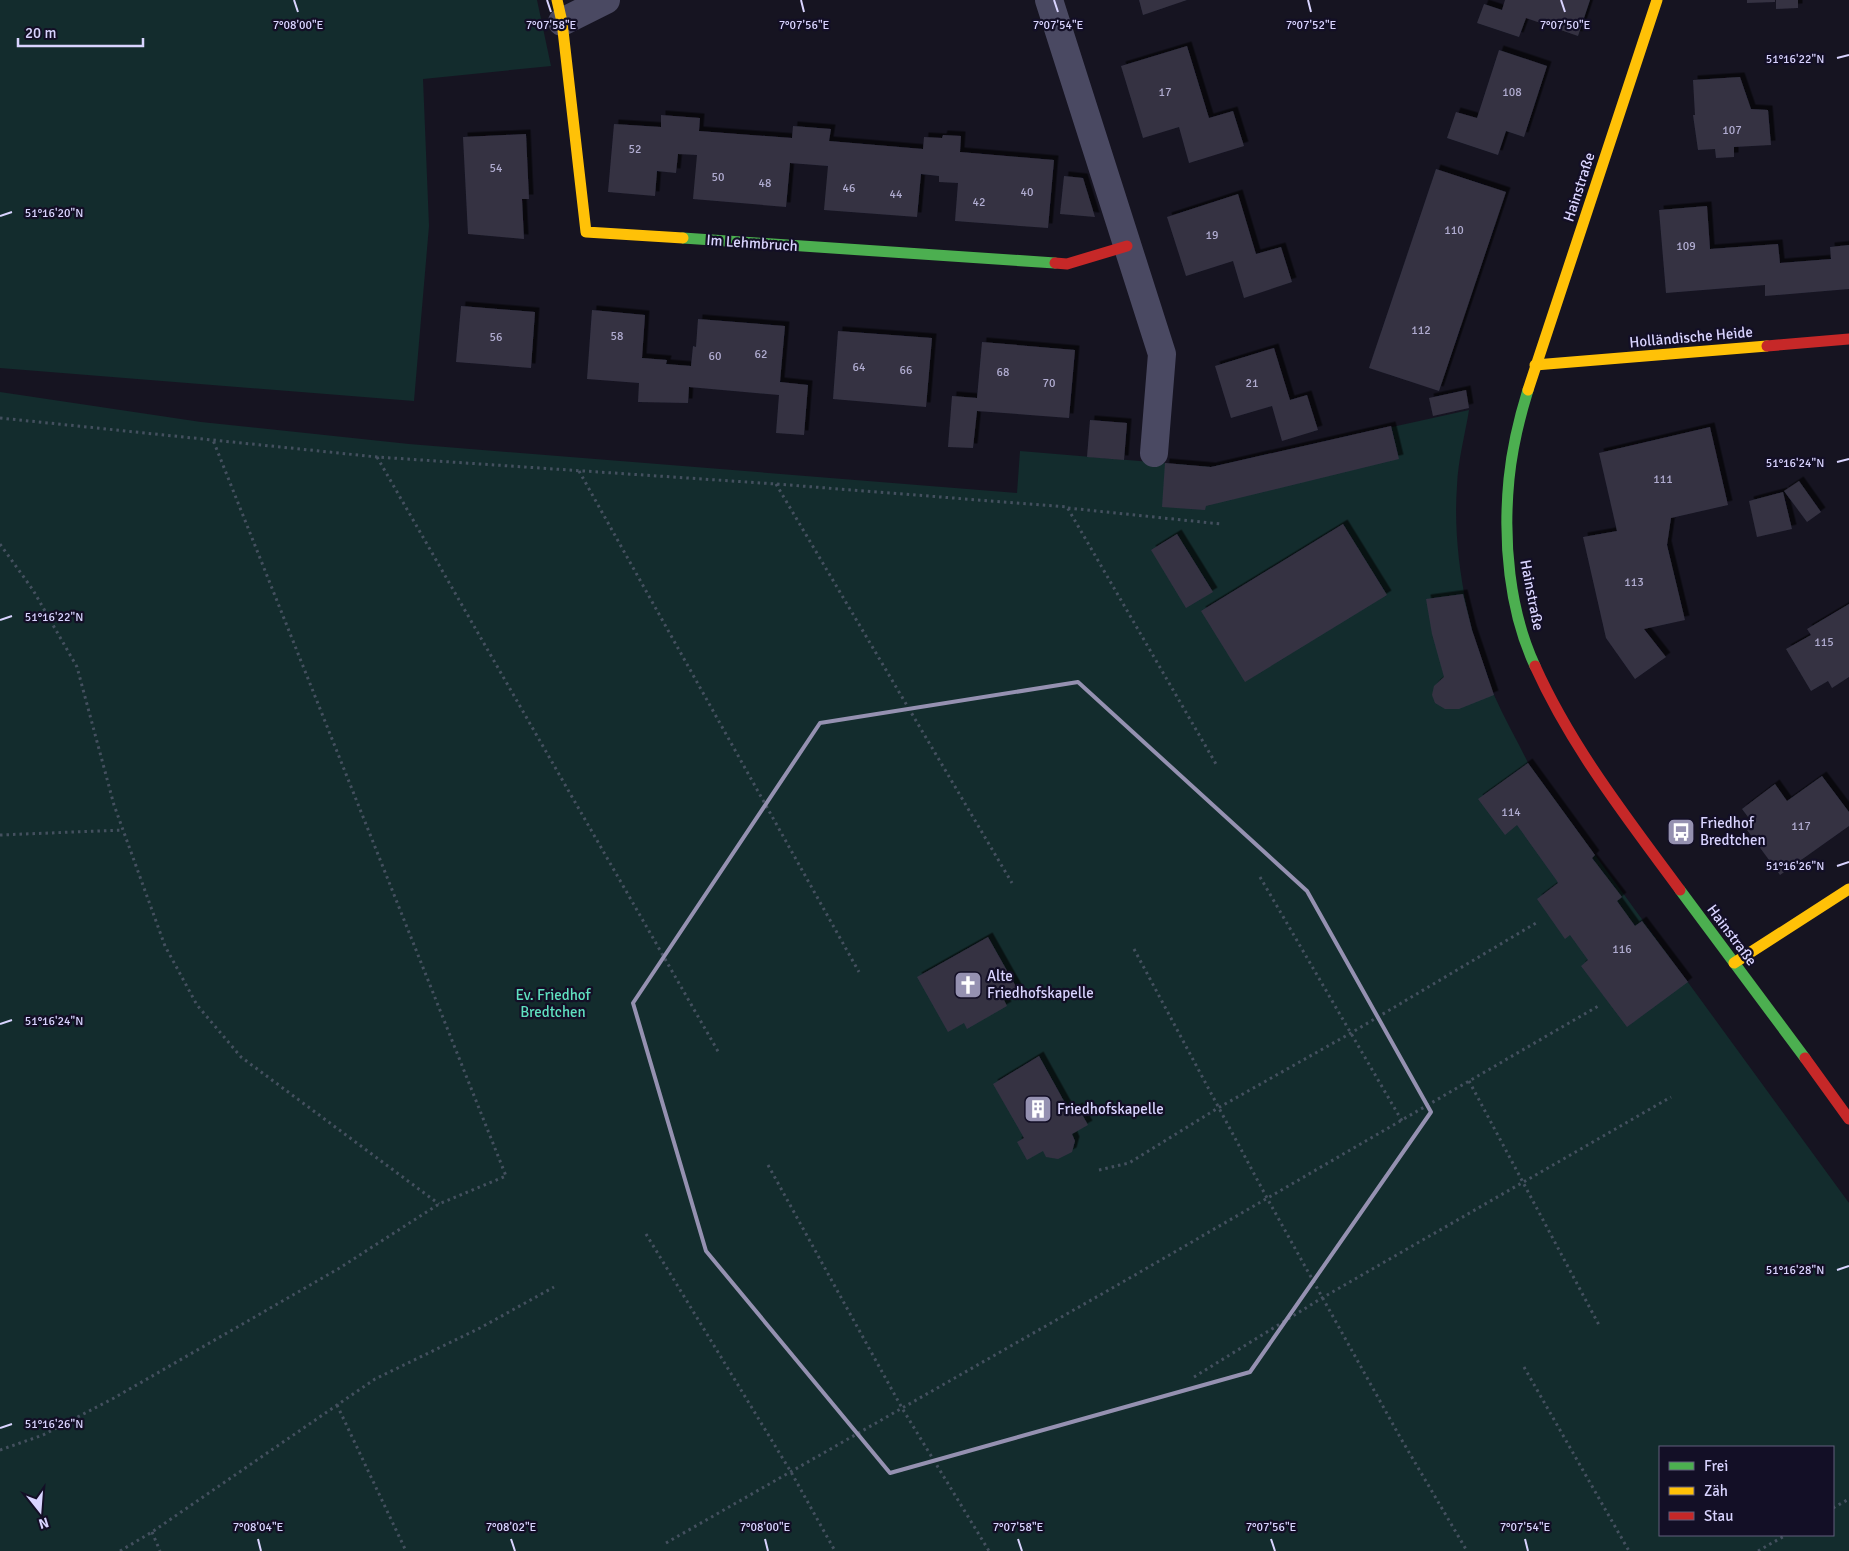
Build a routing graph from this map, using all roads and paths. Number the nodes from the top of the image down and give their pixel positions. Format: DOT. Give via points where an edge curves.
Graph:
graph roads {
  1 [pos="606,0"];
  2 [pos="1049,0"];
  3 [pos="1657,0"];
  4 [pos="560,11"];
  5 [pos="1127,246"];
  6 [pos="1849,339"];
  7 [pos="1536,365"];
  8 [pos="0,418"];
  9 [pos="212,440"];
  10 [pos="1154,453"];
  11 [pos="378,457"];
  12 [pos="579,471"];
  13 [pos="776,484"];
  14 [pos="1067,508"];
  15 [pos="1220,524"];
  16 [pos="0,544"];
  17 [pos="1216,764"];
  18 [pos="123,830"];
  19 [pos="0,835"];
  20 [pos="1260,877"];
  21 [pos="1012,883"];
  22 [pos="1849,889"];
  23 [pos="1536,923"];
  24 [pos="1134,949"];
  25 [pos="1734,963"];
  26 [pos="859,972"];
  27 [pos="1600,1006"];
  28 [pos="1351,1033"];
  29 [pos="719,1052"];
  30 [pos="1469,1081"];
  31 [pos="1671,1097"];
  32 [pos="1218,1108"];
  33 [pos="1849,1119"];
  34 [pos="1402,1121"];
  35 [pos="768,1165"];
  36 [pos="1099,1170"];
  37 [pos="1524,1182"];
  38 [pos="1267,1198"];
  39 [pos="439,1204"];
  40 [pos="646,1234"];
  41 [pos="554,1287"];
  42 [pos="1322,1298"];
  43 [pos="1599,1325"];
  44 [pos="1524,1367"];
  45 [pos="1194,1377"];
  46 [pos="337,1406"];
  47 [pos="902,1408"];
  48 [pos="0,1450"];
  49 [pos="791,1472"];
  50 [pos="1849,1499"];
  51 [pos="1834,1507"];
  52 [pos="152,1532"];
  53 [pos="1784,1536"];
  54 [pos="666,1543"];
  55 [pos="120,1551"];
  56 [pos="160,1551"];
  57 [pos="406,1551"];
  58 [pos="835,1551"];
  59 [pos="989,1551"];
  60 [pos="1466,1551"];
  61 [pos="1629,1551"];
  62 [pos="1758,1551"];
  1 -- 4 [label="street, Im Lehmbruch"];
  2 -- 5 [label="street"];
  3 -- 7 [label="street, Hainstraße"];
  4 -- 5 [label="street, Im Lehmbruch" via="586,232 1067,264"];
  5 -- 10 [label="street" via="1162,354"];
  6 -- 7 [label="street, Holländische Heide"];
  7 -- 25 [label="street, Hainstraße" via="1518,426 1510,464 1508,496 1508,546 1521,627 1535,668 1574,743"];
  8 -- 9 [label="path"];
  9 -- 11 [label="path"];
  9 -- 39 [label="path" via="506,1176"];
  11 -- 12 [label="path"];
  11 -- 29 [label="path"];
  12 -- 13 [label="path"];
  12 -- 26 [label="path"];
  13 -- 14 [label="path"];
  13 -- 21 [label="path"];
  14 -- 15 [label="path"];
  14 -- 17 [label="path"];
  16 -- 18 [label="path" via="33,590 77,667"];
  18 -- 19 [label="path"];
  18 -- 39 [label="path" via="165,946 197,1006 241,1057"];
  20 -- 28 [label="path"];
  22 -- 25 [label="street"];
  23 -- 28 [label="path"];
  24 -- 32 [label="path"];
  25 -- 33 [label="street, Hainstraße"];
  27 -- 30 [label="path"];
  28 -- 32 [label="path"];
  28 -- 34 [label="path"];
  30 -- 34 [label="path"];
  30 -- 37 [label="path"];
  31 -- 37 [label="path"];
  32 -- 36 [label="path" via="1129,1162"];
  32 -- 38 [label="path"];
  34 -- 38 [label="path"];
  35 -- 47 [label="path"];
  37 -- 42 [label="path"];
  37 -- 43 [label="path"];
  38 -- 42 [label="path"];
  38 -- 47 [label="path"];
  39 -- 48 [label="path" via="338,1269 114,1398 43,1435"];
  40 -- 49 [label="path"];
  41 -- 46 [label="path" via="480,1328 375,1379"];
  42 -- 45 [label="path"];
  42 -- 60 [label="path"];
  44 -- 61 [label="path"];
  46 -- 52 [label="path"];
  46 -- 57 [label="path"];
  47 -- 49 [label="path"];
  47 -- 59 [label="path"];
  49 -- 54 [label="path"];
  49 -- 58 [label="path"];
  50 -- 51 [label="path"];
  52 -- 55 [label="path"];
  52 -- 56 [label="path"];
  53 -- 62 [label="path"];
}
